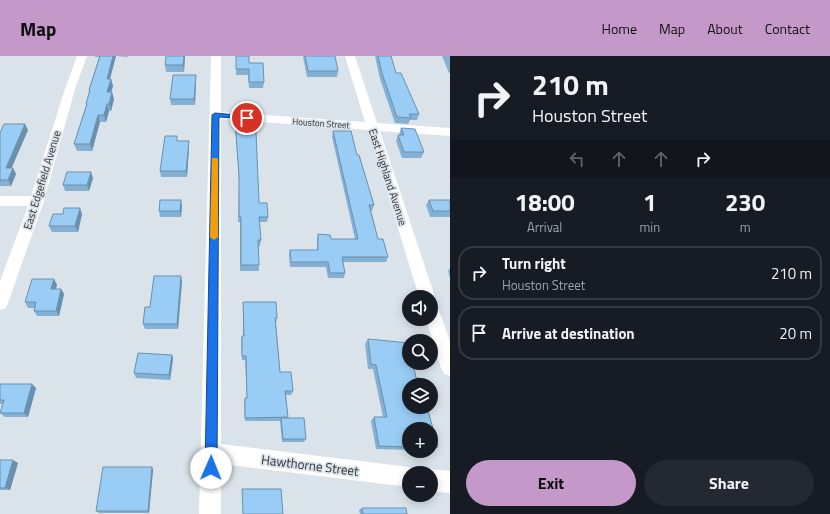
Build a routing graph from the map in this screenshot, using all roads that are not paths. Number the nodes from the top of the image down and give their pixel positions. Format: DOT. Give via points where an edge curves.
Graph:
graph roads {
  1 [pos="82,56"];
  2 [pos="216,56"];
  3 [pos="350,56"];
  4 [pos="215,115"];
  5 [pos="372,127"];
  6 [pos="450,132"];
  7 [pos="0,201"];
  8 [pos="37,201"];
  9 [pos="425,290"];
  10 [pos="0,303"];
  11 [pos="436,326"];
  12 [pos="450,368"];
  13 [pos="211,453"];
  14 [pos="402,476"];
  15 [pos="438,481"];
  16 [pos="450,482"];
  17 [pos="210,514"];
  1 -- 8 [label="street, East Edgefield Avenue"];
  2 -- 4 [label="street"];
  3 -- 5 [label="street, East Highland Avenue"];
  4 -- 5 [label="street, Houston Street"];
  4 -- 13 [label="street"];
  5 -- 6 [label="street, Houston Street"];
  5 -- 9 [label="street, East Highland Avenue"];
  7 -- 8 [label="street"];
  8 -- 10 [label="street, East Edgefield Avenue"];
  11 -- 12 [label="street"];
  13 -- 14 [label="street, Hawthorne Street"];
  13 -- 17 [label="street"];
  15 -- 16 [label="street"];
}
